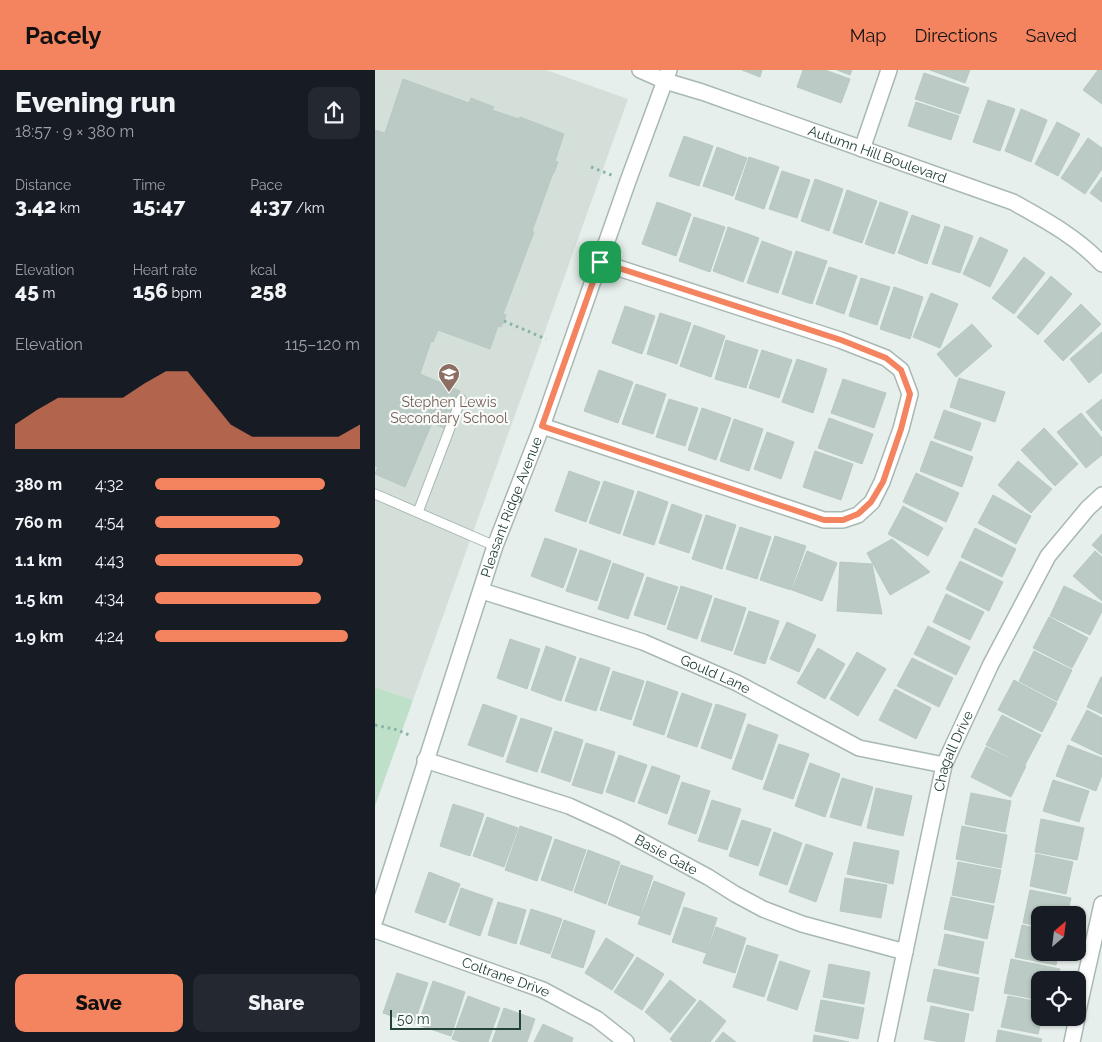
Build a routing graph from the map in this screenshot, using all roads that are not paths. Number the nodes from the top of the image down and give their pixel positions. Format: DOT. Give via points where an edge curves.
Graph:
graph roads {
  1 [pos="640,70"];
  2 [pos="889,70"];
  3 [pos="667,75"];
  4 [pos="862,149"];
  5 [pos="600,262"];
  6 [pos="1102,264"];
  7 [pos="461,399"];
  8 [pos="542,426"];
  9 [pos="375,494"];
  10 [pos="1102,495"];
  11 [pos="418,512"];
  12 [pos="495,546"];
  13 [pos="482,591"];
  14 [pos="425,760"];
  15 [pos="944,765"];
  16 [pos="1102,904"];
  17 [pos="375,920"];
  18 [pos="375,930"];
  19 [pos="905,952"];
  20 [pos="1086,976"];
  21 [pos="1075,1026"];
  22 [pos="627,1042"];
  23 [pos="885,1042"];
  24 [pos="1071,1042"];
  1 -- 3 [label="street, Autumn Hill Boulevard"];
  2 -- 4 [label="street"];
  3 -- 4 [label="street, Autumn Hill Boulevard" via="696,90"];
  3 -- 5 [label="street, Pleasant Ridge Avenue"];
  4 -- 6 [label="street, Autumn Hill Boulevard" via="1013,202 1088,248"];
  5 -- 8 [label="street, Pleasant Ridge Avenue"];
  5 -- 8 [label="street" via="841,340 886,358 901,370 910,394 883,482 871,502 858,514 843,520 824,520"];
  7 -- 11 [label="lane"];
  8 -- 12 [label="street, Pleasant Ridge Avenue"];
  9 -- 11 [label="lane"];
  10 -- 15 [label="street, Chagall Drive" via="1048,556 991,664"];
  11 -- 12 [label="lane"];
  12 -- 13 [label="street, Pleasant Ridge Avenue"];
  13 -- 14 [label="street, Pleasant Ridge Avenue"];
  13 -- 15 [label="street, Gould Lane" via="643,642 737,683 859,748"];
  14 -- 17 [label="street, Pleasant Ridge Avenue"];
  14 -- 19 [label="street, Basie Gate" via="569,806 619,829 763,909 803,924"];
  15 -- 19 [label="street, Chagall Drive"];
  16 -- 20 [label="street"];
  18 -- 22 [label="street, Coltrane Drive" via="543,990 597,1019"];
  19 -- 23 [label="street, Chagall Drive"];
  21 -- 24 [label="street"];
}
